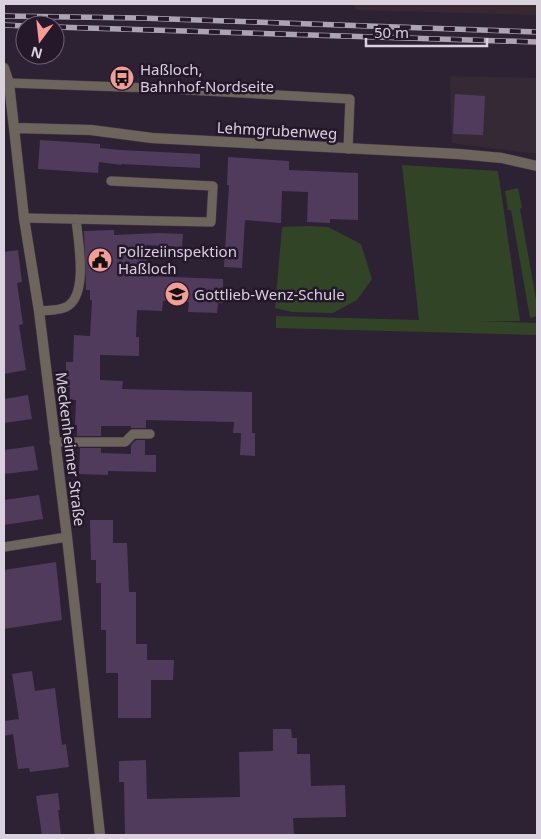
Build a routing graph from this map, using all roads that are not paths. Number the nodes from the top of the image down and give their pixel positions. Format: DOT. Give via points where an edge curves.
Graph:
graph roads {
  1 [pos="4,68"];
  2 [pos="9,82"];
  3 [pos="15,128"];
  4 [pos="348,149"];
  5 [pos="537,166"];
  6 [pos="111,181"];
  7 [pos="24,218"];
  8 [pos="76,219"];
  9 [pos="39,311"];
  10 [pos="150,434"];
  11 [pos="54,442"];
  12 [pos="66,538"];
  13 [pos="4,547"];
  14 [pos="100,835"];
  1 -- 2 [label="street, Meckenheimer Straße"];
  2 -- 3 [label="street, Meckenheimer Straße"];
  2 -- 4 [label="lane" via="350,99"];
  3 -- 4 [label="street, Lehmgrubenweg" via="91,130 152,138"];
  3 -- 7 [label="street, Meckenheimer Straße"];
  4 -- 5 [label="street, Lehmgrubenweg" via="502,158"];
  6 -- 8 [label="lane" via="213,186 211,222"];
  7 -- 8 [label="lane"];
  7 -- 9 [label="street, Meckenheimer Straße"];
  8 -- 9 [label="lane" via="80,284 76,298 66,307"];
  9 -- 11 [label="street, Meckenheimer Straße"];
  10 -- 11 [label="lane" via="133,434 125,442"];
  11 -- 12 [label="street, Meckenheimer Straße"];
  12 -- 13 [label="lane"];
  12 -- 14 [label="street, Meckenheimer Straße"];
}
